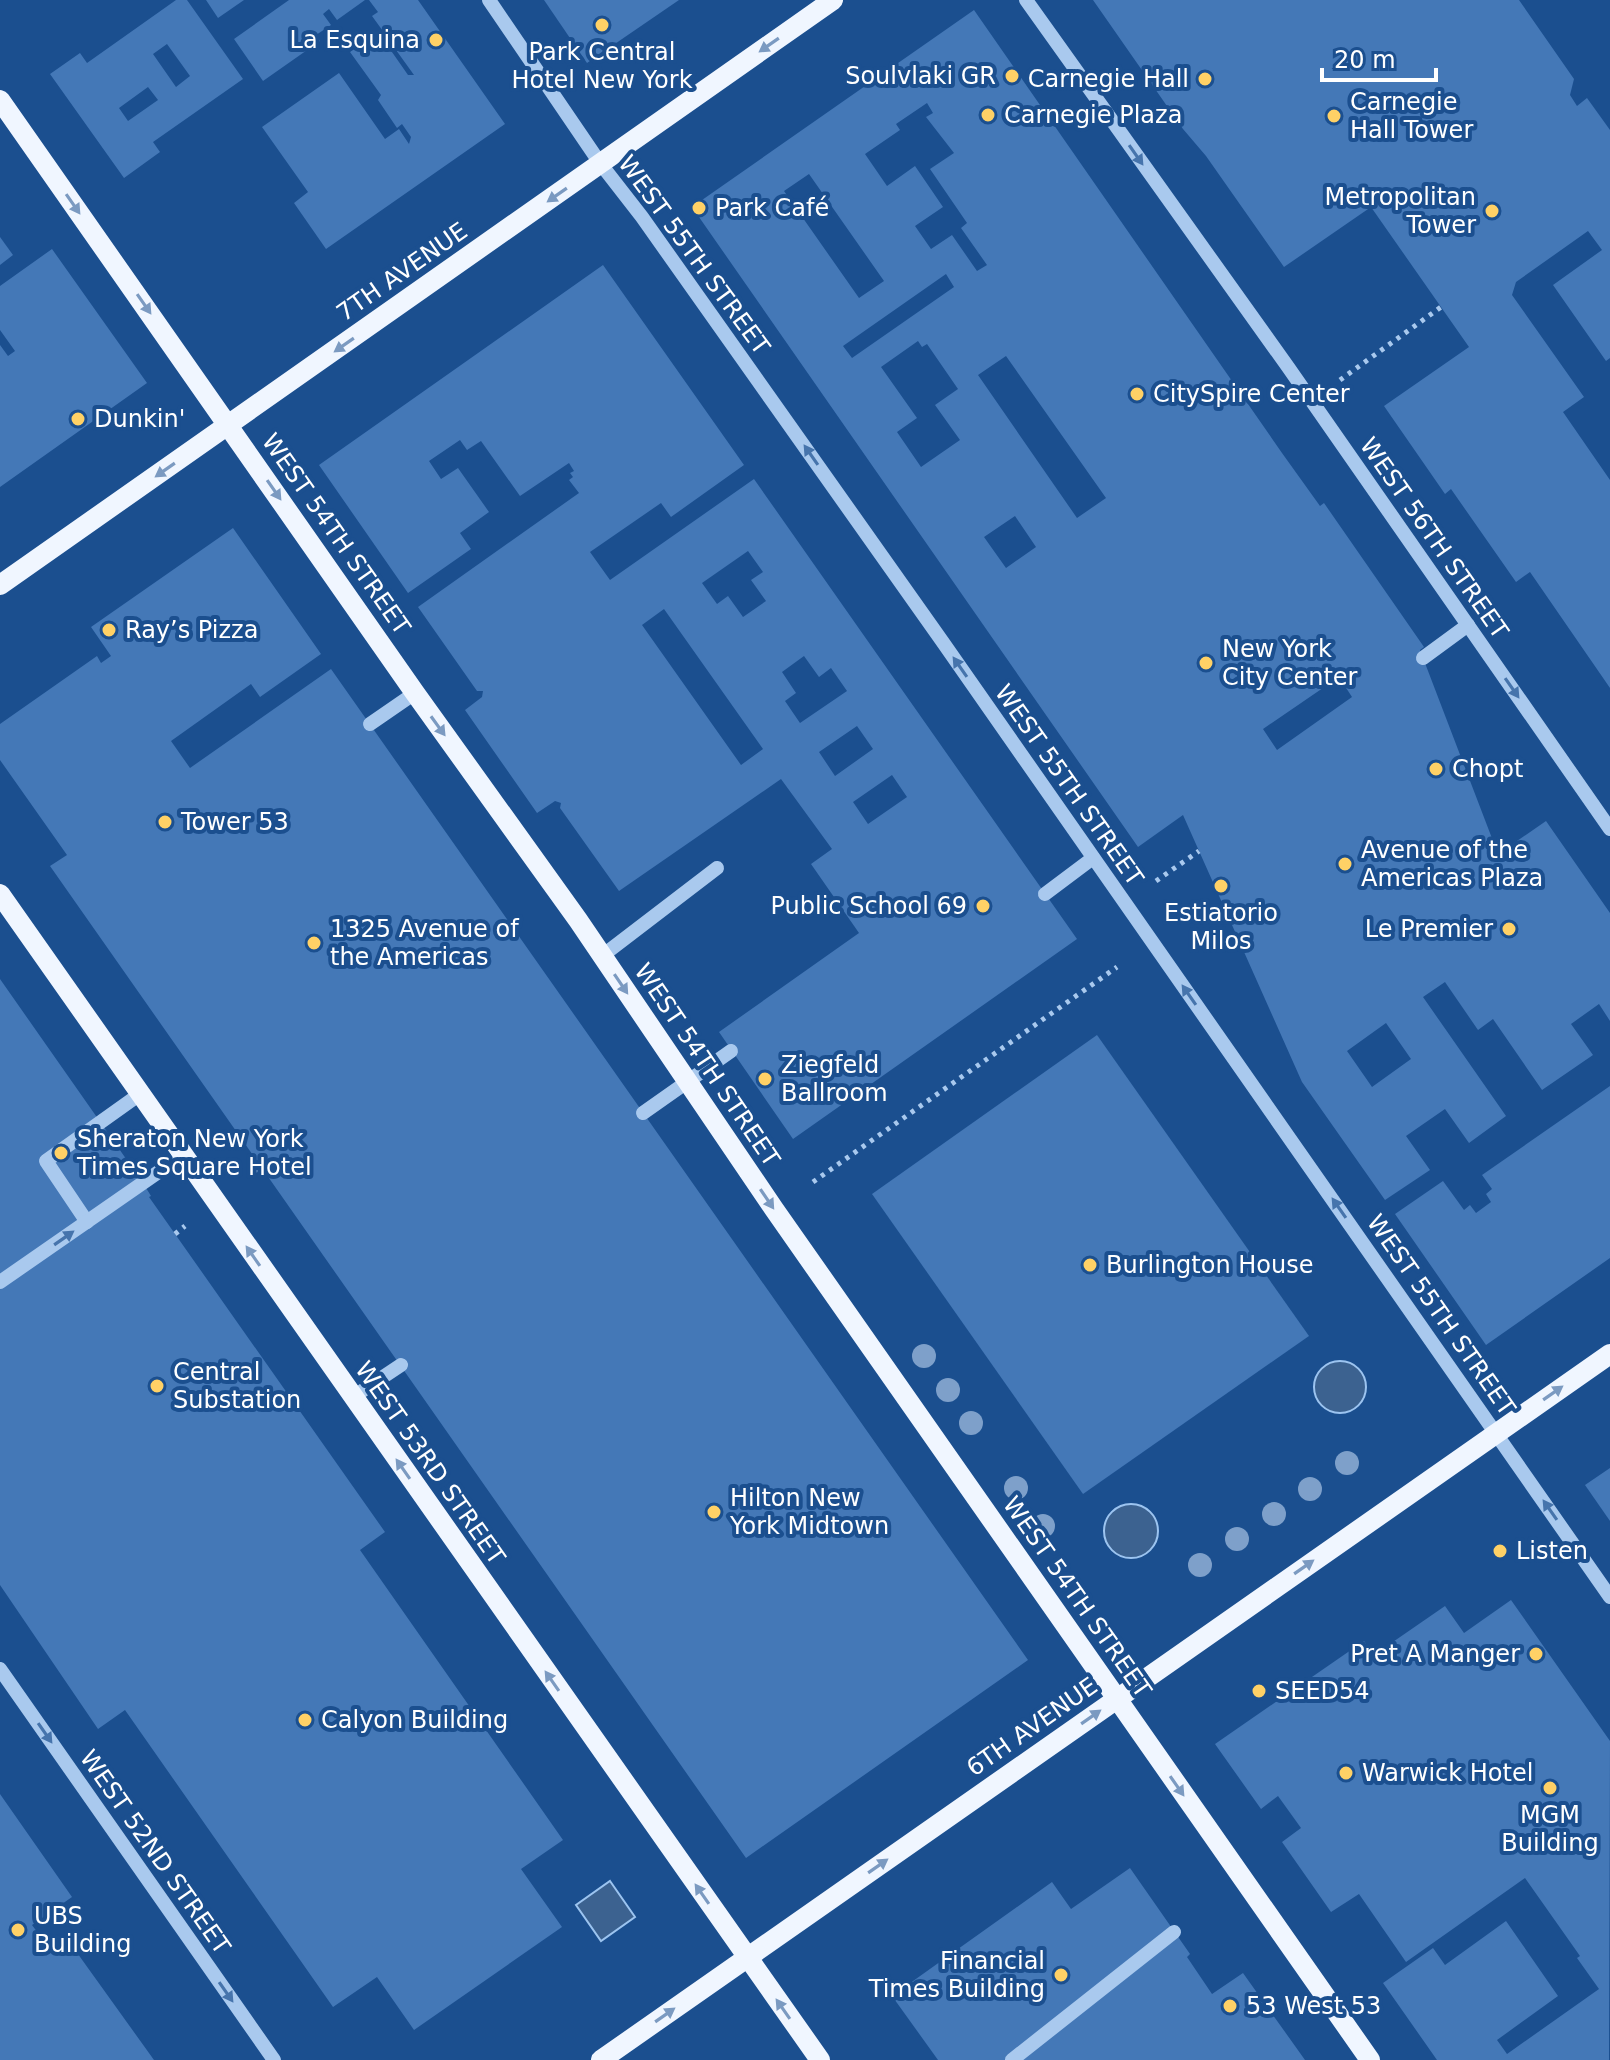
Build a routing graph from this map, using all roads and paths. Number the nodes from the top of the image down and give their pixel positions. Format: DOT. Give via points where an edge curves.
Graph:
graph roads {
  1 [pos="489,0"];
  2 [pos="833,0"];
  3 [pos="1026,0"];
  4 [pos="0,100"];
  5 [pos="600,163"];
  6 [pos="1441,307"];
  7 [pos="1340,380"];
  8 [pos="229,426"];
  9 [pos="0,585"];
  10 [pos="1468,625"];
  11 [pos="1423,658"];
  12 [pos="415,693"];
  13 [pos="370,724"];
  14 [pos="1610,829"];
  15 [pos="1199,851"];
  16 [pos="1093,858"];
  17 [pos="717,868"];
  18 [pos="1156,881"];
  19 [pos="0,894"];
  20 [pos="1045,894"];
  21 [pos="602,956"];
  22 [pos="1117,967"];
  23 [pos="731,1051"];
  24 [pos="687,1081"];
  25 [pos="140,1094"];
  26 [pos="643,1113"];
  27 [pos="183,1155"];
  28 [pos="260,1166"];
  29 [pos="255,1171"];
  30 [pos="813,1182"];
  31 [pos="87,1222"];
  32 [pos="185,1226"];
  33 [pos="175,1234"];
  34 [pos="0,1282"];
  35 [pos="1610,1354"];
  36 [pos="401,1365"];
  37 [pos="353,1397"];
  38 [pos="1496,1432"];
  39 [pos="1610,1597"];
  40 [pos="0,1669"];
  41 [pos="1116,1699"];
  42 [pos="1174,1932"];
  43 [pos="747,1958"];
  44 [pos="274,2060"];
  45 [pos="601,2060"];
  46 [pos="820,2060"];
  47 [pos="1012,2060"];
  48 [pos="1370,2060"];
  1 -- 5 [label="street, WEST 55TH STREET"];
  2 -- 5 [label="main road, 7TH AVENUE, one-way"];
  3 -- 10 [label="street, WEST 56TH STREET, one-way"];
  4 -- 8 [label="main road, WEST 54TH STREET, one-way"];
  5 -- 8 [label="main road, 7TH AVENUE, one-way"];
  16 -- 5 [label="street, WEST 55TH STREET, one-way"];
  6 -- 7 [label="path"];
  8 -- 9 [label="main road, 7TH AVENUE, one-way"];
  8 -- 12 [label="main road, WEST 54TH STREET, one-way"];
  10 -- 11 [label="street"];
  10 -- 14 [label="street, WEST 56TH STREET, one-way"];
  12 -- 13 [label="street"];
  12 -- 21 [label="main road, WEST 54TH STREET, one-way"];
  15 -- 18 [label="path"];
  16 -- 20 [label="street"];
  38 -- 16 [label="street, WEST 55TH STREET, one-way"];
  17 -- 21 [label="street"];
  19 -- 25 [label="main road, WEST 53RD STREET"];
  21 -- 24 [label="main road, WEST 54TH STREET, one-way"];
  22 -- 30 [label="path"];
  23 -- 24 [label="street"];
  24 -- 26 [label="street"];
  24 -- 41 [label="main road, WEST 54TH STREET, one-way"];
  25 -- 27 [label="main road, WEST 53RD STREET"];
  25 -- 31 [label="street" via="46,1161"];
  27 -- 31 [label="street"];
  37 -- 27 [label="main road, WEST 53RD STREET, one-way"];
  28 -- 29 [label="path"];
  34 -- 31 [label="street, one-way"];
  32 -- 33 [label="path"];
  38 -- 35 [label="main road, 6TH AVENUE, one-way"];
  36 -- 37 [label="street"];
  43 -- 37 [label="main road, WEST 53RD STREET, one-way"];
  39 -- 38 [label="street, WEST 55TH STREET, one-way"];
  41 -- 38 [label="main road, 6TH AVENUE, one-way"];
  40 -- 44 [label="street, WEST 52ND STREET, one-way"];
  43 -- 41 [label="main road, 6TH AVENUE, one-way"];
  41 -- 48 [label="main road, WEST 54TH STREET, one-way"];
  42 -- 47 [label="street"];
  45 -- 43 [label="main road, 6TH AVENUE, one-way"];
  46 -- 43 [label="main road, WEST 53RD STREET, one-way"];
}
